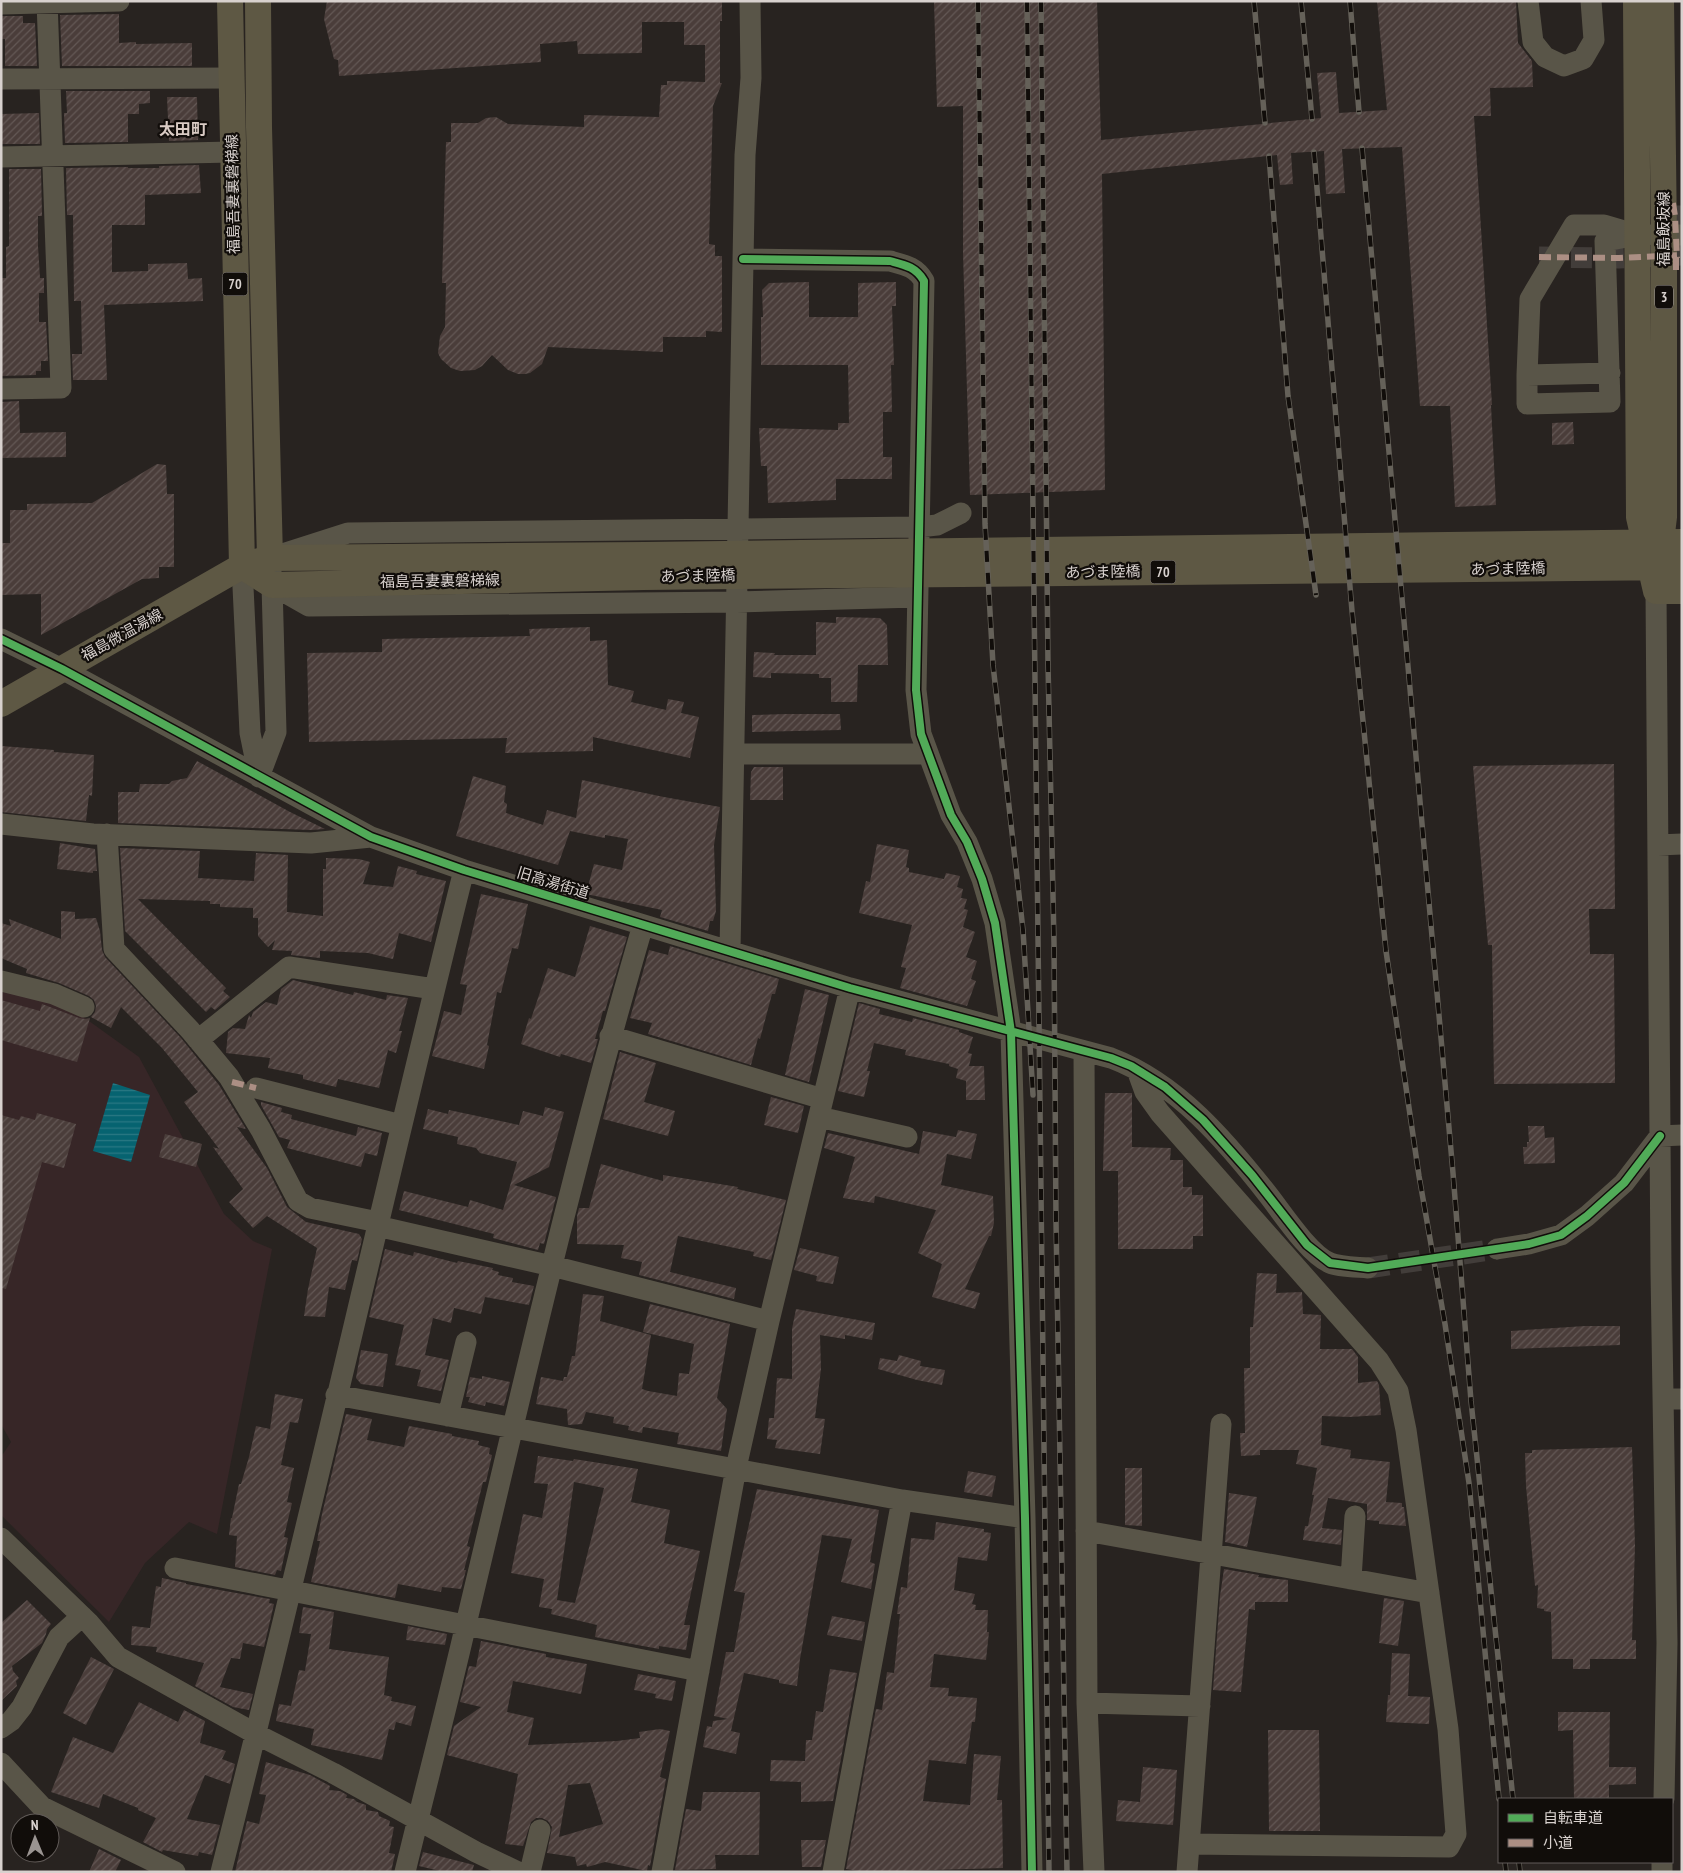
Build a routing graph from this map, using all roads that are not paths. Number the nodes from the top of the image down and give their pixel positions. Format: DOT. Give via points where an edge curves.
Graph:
graph roads {
  1 [pos="119,1"];
  2 [pos="230,1"];
  3 [pos="258,1"];
  4 [pos="750,1"];
  5 [pos="1528,1"];
  6 [pos="1590,1"];
  7 [pos="1636,1"];
  8 [pos="1661,1"];
  9 [pos="47,2"];
  10 [pos="1,4"];
  11 [pos="50,78"];
  12 [pos="230,78"];
  13 [pos="1,79"];
  14 [pos="232,152"];
  15 [pos="52,156"];
  16 [pos="1,158"];
  17 [pos="1604,233"];
  18 [pos="1673,235"];
  19 [pos="1638,236"];
  20 [pos="743,259"];
  21 [pos="1610,373"];
  22 [pos="1527,375"];
  23 [pos="1,389"];
  24 [pos="962,514"];
  25 [pos="1662,517"];
  26 [pos="918,526"];
  27 [pos="738,528"];
  28 [pos="1682,542"];
  29 [pos="270,558"];
  30 [pos="242,566"];
  31 [pos="644,566"];
  32 [pos="1682,567"];
  33 [pos="272,585"];
  34 [pos="1682,591"];
  35 [pos="1656,592"];
  36 [pos="917,597"];
  37 [pos="736,602"];
  38 [pos="1,639"];
  39 [pos="62,669"];
  40 [pos="1,704"];
  41 [pos="734,754"];
  42 [pos="928,754"];
  43 [pos="259,777"];
  44 [pos="1,824"];
  45 [pos="107,834"];
  46 [pos="371,837"];
  47 [pos="1682,844"];
  48 [pos="1658,845"];
  49 [pos="464,870"];
  50 [pos="643,925"];
  51 [pos="730,951"];
  52 [pos="1,981"];
  53 [pos="850,988"];
  54 [pos="434,989"];
  55 [pos="84,1007"];
  56 [pos="1011,1032"];
  57 [pos="610,1036"];
  58 [pos="198,1040"];
  59 [pos="1084,1051"];
  60 [pos="1137,1070"];
  61 [pos="256,1088"];
  62 [pos="821,1108"];
  63 [pos="400,1125"];
  64 [pos="1660,1136"];
  65 [pos="1682,1136"];
  66 [pos="907,1137"];
  67 [pos="378,1224"];
  68 [pos="1497,1249"];
  69 [pos="552,1266"];
  70 [pos="1368,1268"];
  71 [pos="769,1321"];
  72 [pos="466,1342"];
  73 [pos="336,1395"];
  74 [pos="1672,1399"];
  75 [pos="448,1416"];
  76 [pos="1221,1424"];
  77 [pos="512,1428"];
  78 [pos="736,1468"];
  79 [pos="902,1500"];
  80 [pos="1355,1516"];
  81 [pos="1025,1518"];
  82 [pos="1086,1531"];
  83 [pos="1,1538"];
  84 [pos="1212,1554"];
  85 [pos="175,1568"];
  86 [pos="1351,1578"];
  87 [pos="290,1591"];
  88 [pos="1429,1593"];
  89 [pos="82,1616"];
  90 [pos="466,1625"];
  91 [pos="1674,1626"];
  92 [pos="699,1670"];
  93 [pos="1087,1703"];
  94 [pos="1200,1706"];
  95 [pos="1,1728"];
  96 [pos="256,1734"];
  97 [pos="1,1763"];
  98 [pos="1664,1798"];
  99 [pos="418,1820"];
  100 [pos="540,1830"];
  101 [pos="1189,1844"];
  102 [pos="175,1872"];
  103 [pos="222,1872"];
  104 [pos="405,1872"];
  105 [pos="518,1872"];
  106 [pos="530,1872"];
  107 [pos="662,1872"];
  108 [pos="833,1872"];
  109 [pos="1032,1872"];
  110 [pos="1094,1872"];
  111 [pos="1187,1872"];
  1 -- 9 [label="street"];
  2 -- 12 [label="main road, 福島吾妻裏磐梯線 / 70"];
  3 -- 29 [label="main road, 福島吾妻裏磐梯線 / 70" via="258,127"];
  4 -- 20 [label="street" via="751,78 745,155"];
  5 -- 6 [label="street" via="1533,42 1546,57 1564,66 1583,59 1594,40"];
  7 -- 19 [label="main road, 福島飯坂線 / 3"];
  8 -- 18 [label="main road, 福島飯坂線 / 3"];
  9 -- 10 [label="street"];
  9 -- 11 [label="street"];
  11 -- 12 [label="street"];
  11 -- 13 [label="street"];
  11 -- 15 [label="street"];
  12 -- 14 [label="main road, 福島吾妻裏磐梯線 / 70"];
  14 -- 15 [label="street"];
  14 -- 30 [label="main road, 福島吾妻裏磐梯線 / 70"];
  15 -- 16 [label="street"];
  15 -- 23 [label="street" via="60,388"];
  17 -- 19 [label="street"];
  17 -- 21 [label="street"];
  17 -- 22 [label="street" via="1574,225 1530,299"];
  18 -- 19 [label="street"];
  18 -- 25 [label="main road, 福島飯坂線 / 3"];
  19 -- 25 [label="main road, 福島飯坂線 / 3"];
  20 -- 26 [label="street" via="890,260 910,266 919,273 924,281"];
  20 -- 27 [label="street"];
  21 -- 22 [label="street"];
  21 -- 22 [label="street" via="1610,402 1527,404"];
  24 -- 26 [label="street" via="937,525"];
  25 -- 35 [label="main road, 福島飯坂線 / 3"];
  26 -- 27 [label="street"];
  26 -- 36 [label="street"];
  27 -- 29 [label="street" via="348,533"];
  27 -- 37 [label="street"];
  28 -- 31 [label="main road, あづま陸橋 / 70"];
  29 -- 30 [label="main road, 福島吾妻裏磐梯線 / 70"];
  29 -- 31 [label="main road, 福島吾妻裏磐梯線 / 70"];
  29 -- 33 [label="street"];
  30 -- 33 [label="main road"];
  30 -- 39 [label="main road, 福島微温湯線"];
  30 -- 43 [label="street" via="250,733"];
  31 -- 32 [label="main road, あづま陸橋 / 70"];
  31 -- 33 [label="main road, 福島吾妻裏磐梯線 / 70"];
  33 -- 37 [label="street" via="309,606"];
  33 -- 43 [label="street" via="276,732"];
  34 -- 35 [label="main road"];
  35 -- 48 [label="street"];
  36 -- 37 [label="street"];
  36 -- 42 [label="street" via="916,690 921,734"];
  37 -- 41 [label="street"];
  38 -- 39 [label="street, 旧高湯街道"];
  39 -- 40 [label="main road, 福島微温湯線"];
  39 -- 43 [label="street, 旧高湯街道"];
  41 -- 42 [label="street"];
  41 -- 51 [label="street"];
  42 -- 56 [label="street" via="951,815 967,842 982,879 995,923"];
  43 -- 46 [label="street, 旧高湯街道"];
  44 -- 45 [label="street"];
  45 -- 46 [label="street" via="311,843"];
  45 -- 58 [label="street" via="114,949"];
  46 -- 49 [label="street, 旧高湯街道"];
  47 -- 48 [label="street"];
  48 -- 64 [label="street"];
  49 -- 50 [label="street, 旧高湯街道"];
  49 -- 54 [label="street"];
  50 -- 51 [label="street, 旧高湯街道"];
  50 -- 57 [label="street"];
  51 -- 53 [label="street, 旧高湯街道"];
  52 -- 55 [label="street" via="54,994"];
  53 -- 56 [label="street, 旧高湯街道"];
  53 -- 62 [label="street"];
  54 -- 58 [label="street" via="288,967"];
  54 -- 63 [label="street"];
  56 -- 59 [label="street, 旧高湯街道"];
  56 -- 81 [label="street"];
  57 -- 62 [label="street"];
  57 -- 69 [label="street"];
  58 -- 67 [label="street" via="229,1077 298,1201 310,1208"];
  59 -- 60 [label="street, 旧高湯街道"];
  59 -- 82 [label="street"];
  60 -- 70 [label="street, 旧高湯街道" via="1165,1087 1203,1120 1307,1245 1330,1263"];
  60 -- 88 [label="street" via="1144,1092 1160,1113 1379,1361 1398,1390"];
  61 -- 63 [label="street"];
  62 -- 66 [label="street"];
  62 -- 71 [label="street"];
  63 -- 67 [label="street"];
  64 -- 65 [label="street"];
  64 -- 68 [label="street" via="1624,1183 1561,1235"];
  64 -- 74 [label="street"];
  67 -- 69 [label="street"];
  67 -- 73 [label="street"];
  69 -- 71 [label="street"];
  69 -- 77 [label="street"];
  71 -- 78 [label="street"];
  72 -- 75 [label="street"];
  73 -- 75 [label="street"];
  73 -- 87 [label="street"];
  74 -- 91 [label="street"];
  75 -- 77 [label="street"];
  76 -- 84 [label="street"];
  77 -- 78 [label="street"];
  77 -- 90 [label="street"];
  78 -- 79 [label="street"];
  78 -- 92 [label="street"];
  79 -- 81 [label="street"];
  79 -- 108 [label="street"];
  80 -- 86 [label="street"];
  81 -- 109 [label="street"];
  82 -- 84 [label="street"];
  82 -- 93 [label="street"];
  83 -- 89 [label="street"];
  84 -- 86 [label="street"];
  84 -- 94 [label="street"];
  85 -- 87 [label="street"];
  86 -- 88 [label="street"];
  87 -- 90 [label="street"];
  87 -- 96 [label="street"];
  88 -- 101 [label="street" via="1448,1729 1456,1834 1449,1847"];
  89 -- 95 [label="street" via="59,1637 22,1707"];
  89 -- 96 [label="street" via="118,1657"];
  90 -- 92 [label="street"];
  90 -- 99 [label="street"];
  91 -- 98 [label="street"];
  92 -- 107 [label="street"];
  93 -- 94 [label="street"];
  93 -- 110 [label="street"];
  94 -- 101 [label="street"];
  96 -- 99 [label="street"];
  96 -- 103 [label="street"];
  97 -- 102 [label="street" via="42,1806"];
  99 -- 104 [label="street"];
  99 -- 105 [label="street"];
  100 -- 106 [label="street"];
  101 -- 111 [label="street"];
}
